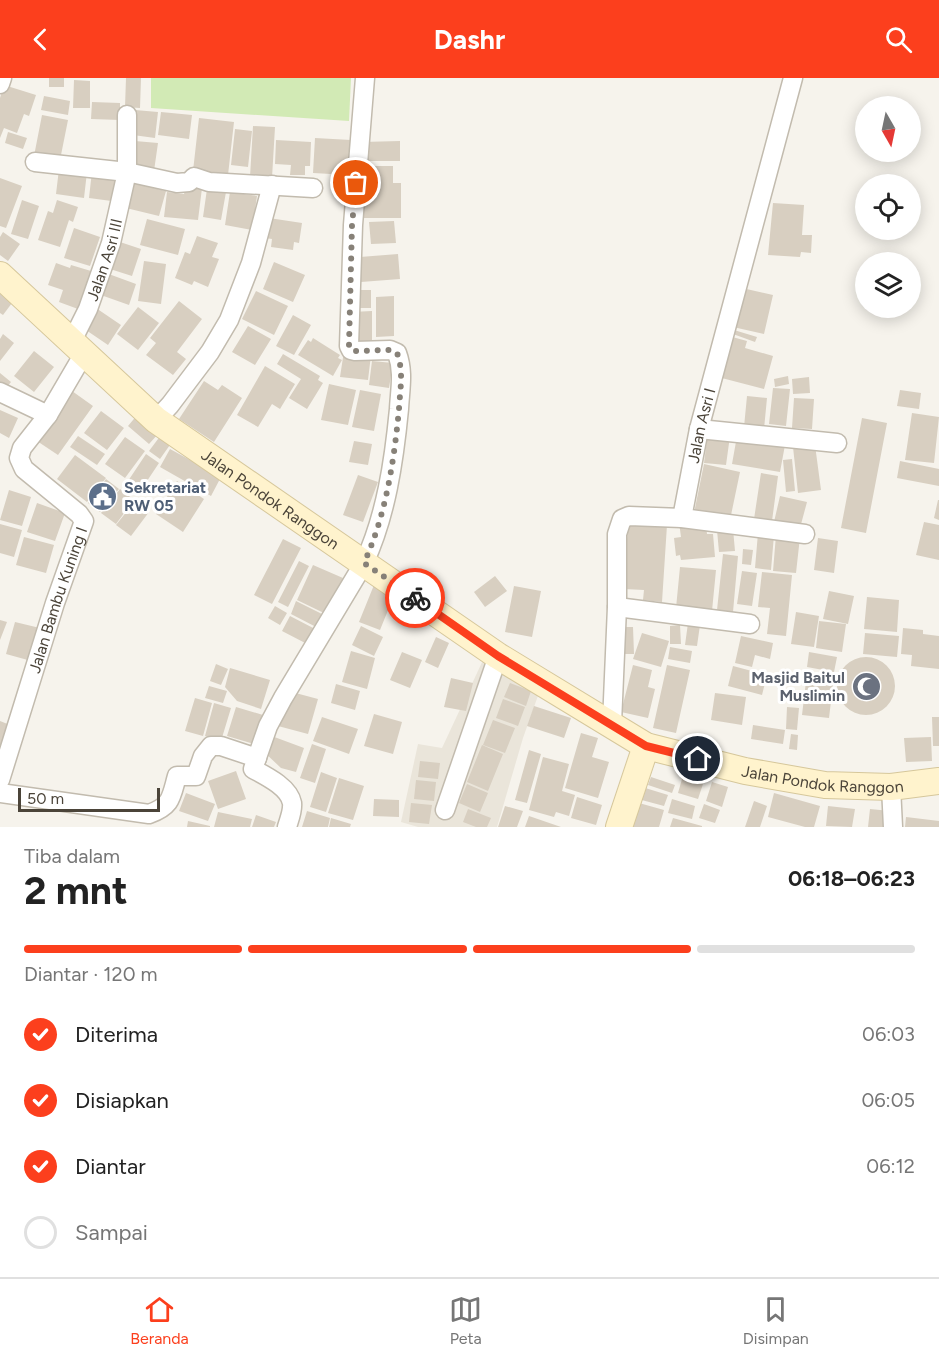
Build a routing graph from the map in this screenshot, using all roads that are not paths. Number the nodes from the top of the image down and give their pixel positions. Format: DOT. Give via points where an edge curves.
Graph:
graph roads {
  1 [pos="2,78"];
  2 [pos="366,78"];
  3 [pos="793,78"];
  4 [pos="0,84"];
  5 [pos="127,116"];
  6 [pos="34,162"];
  7 [pos="127,172"];
  8 [pos="272,185"];
  9 [pos="314,188"];
  10 [pos="0,275"];
  11 [pos="79,350"];
  12 [pos="0,393"];
  13 [pos="48,415"];
  14 [pos="156,420"];
  15 [pos="699,429"];
  16 [pos="837,443"];
  17 [pos="682,518"];
  18 [pos="805,534"];
  19 [pos="364,563"];
  20 [pos="617,607"];
  21 [pos="750,624"];
  22 [pos="498,656"];
  23 [pos="612,723"];
  24 [pos="646,746"];
  25 [pos="257,758"];
  26 [pos="0,780"];
  27 [pos="939,781"];
  28 [pos="891,787"];
  29 [pos="0,793"];
  30 [pos="445,810"];
  31 [pos="287,827"];
  32 [pos="619,827"];
  33 [pos="893,827"];
  1 -- 4 [label="street"];
  2 -- 19 [label="street" via="352,225 349,345 355,351 397,353 402,373 394,456 374,542"];
  3 -- 15 [label="street, Jalan Asri I"];
  5 -- 7 [label="street, Jalan Asri III"];
  6 -- 7 [label="street"];
  7 -- 8 [label="street" via="177,183 189,182 194,177 209,182"];
  7 -- 11 [label="street, Jalan Asri III" via="111,243 88,309"];
  8 -- 9 [label="street"];
  8 -- 14 [label="street" via="251,263 229,320 210,352"];
  10 -- 11 [label="street, Jalan Pondok Ranggon"];
  11 -- 13 [label="street, Jalan Bambu Kuning I" via="79,362"];
  11 -- 14 [label="street, Jalan Pondok Ranggon"];
  12 -- 13 [label="street"];
  13 -- 26 [label="street, Jalan Bambu Kuning I" via="18,458 24,469 84,521"];
  14 -- 19 [label="street, Jalan Pondok Ranggon"];
  15 -- 16 [label="street"];
  15 -- 17 [label="street, Jalan Asri I"];
  17 -- 18 [label="street"];
  17 -- 20 [label="street" via="622,519 617,534"];
  19 -- 22 [label="street, Jalan Pondok Ranggon"];
  19 -- 25 [label="street" via="283,698"];
  20 -- 21 [label="street"];
  20 -- 23 [label="street"];
  22 -- 23 [label="street, Jalan Pondok Ranggon"];
  22 -- 30 [label="street"];
  23 -- 24 [label="street, Jalan Pondok Ranggon"];
  24 -- 28 [label="street, Jalan Pondok Ranggon" via="745,771 825,785"];
  24 -- 32 [label="street"];
  25 -- 29 [label="street" via="211,746 195,776 177,776 170,801 163,809 149,814"];
  25 -- 31 [label="street" via="253,769 274,781 292,801"];
  27 -- 28 [label="street, Jalan Pondok Ranggon"];
  28 -- 33 [label="street"];
}
